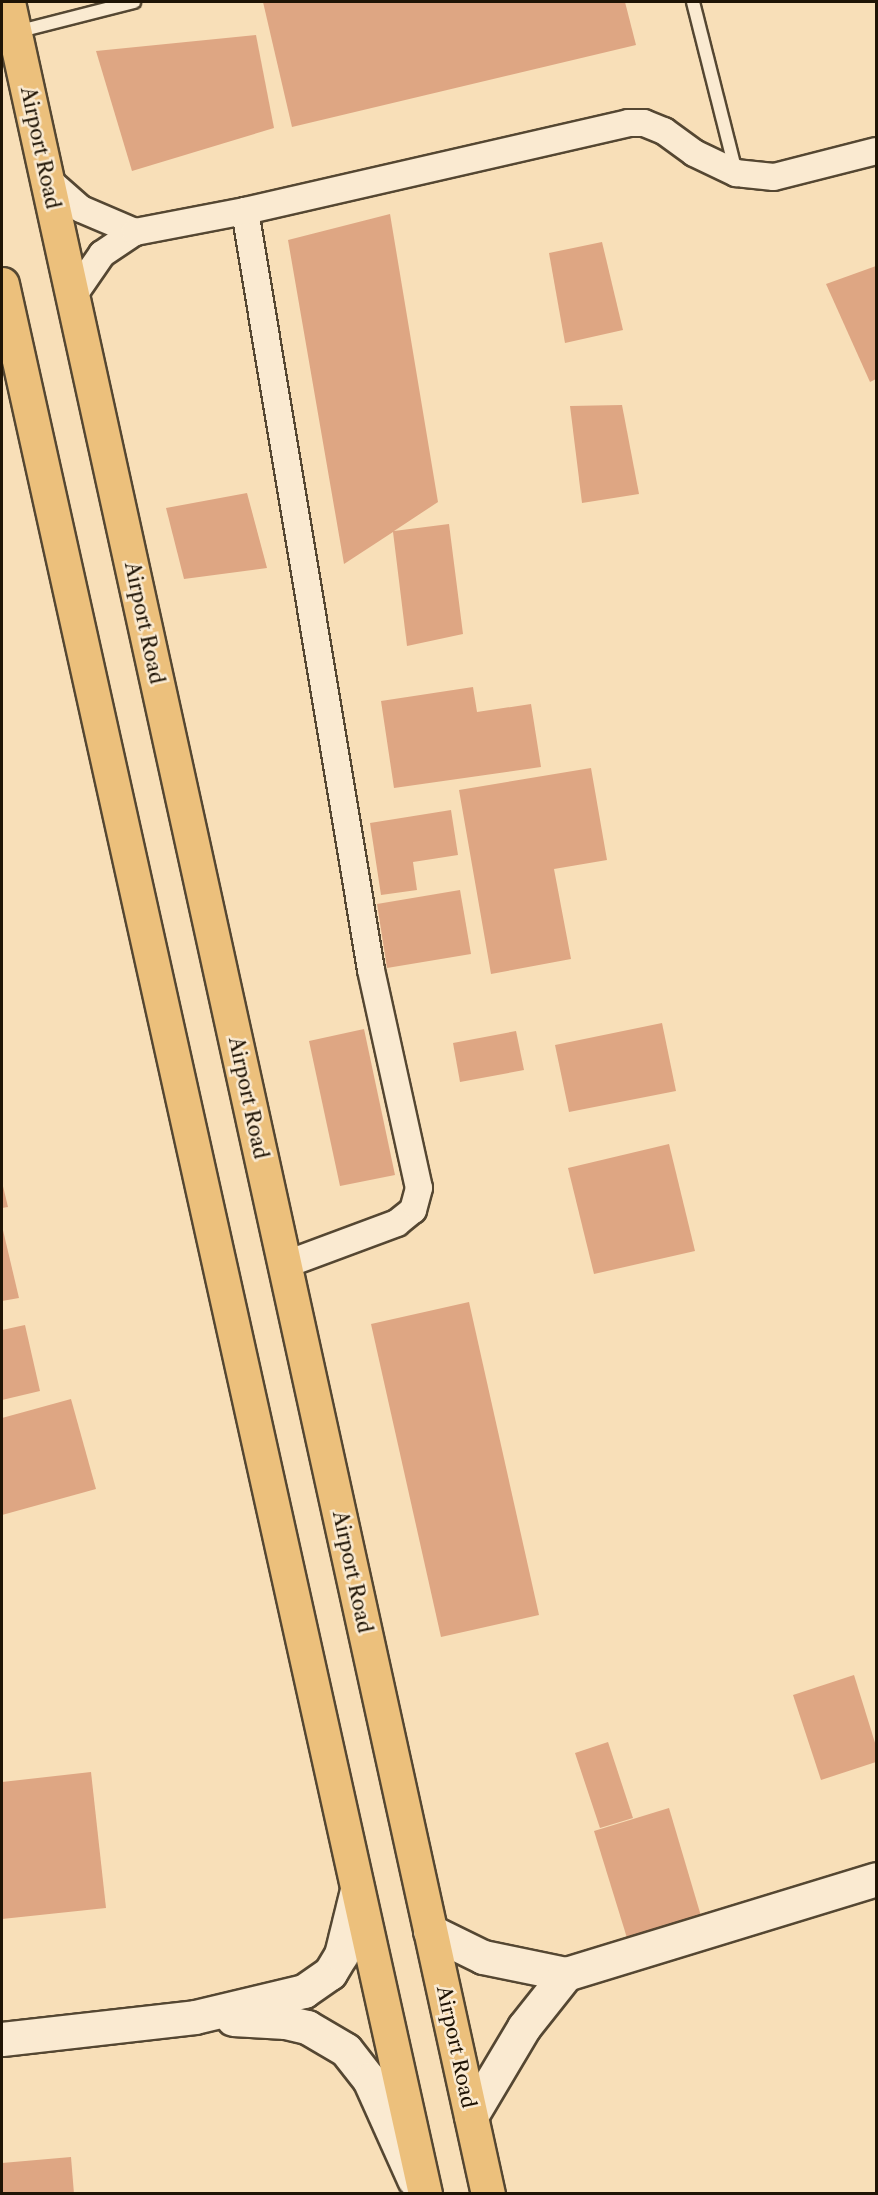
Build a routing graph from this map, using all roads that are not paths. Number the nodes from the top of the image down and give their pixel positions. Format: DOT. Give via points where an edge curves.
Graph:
graph roads {
  1 [pos="134,2"];
  2 [pos="693,2"];
  3 [pos="11,17"];
  4 [pos="876,151"];
  5 [pos="736,173"];
  6 [pos="47,179"];
  7 [pos="245,211"];
  8 [pos="135,232"];
  9 [pos="2,284"];
  10 [pos="73,296"];
  11 [pos="284,1265"];
  12 [pos="876,1879"];
  13 [pos="357,1890"];
  14 [pos="430,1931"];
  15 [pos="566,1974"];
  16 [pos="195,2017"];
  17 [pos="2,2039"];
  18 [pos="471,2116"];
  19 [pos="420,2193"];
  20 [pos="424,2193"];
  21 [pos="488,2193"];
  1 -- 3 [label="lane"];
  2 -- 5 [label="lane"];
  3 -- 6 [label="highway, Airport Road"];
  4 -- 5 [label="street" via="774,177"];
  5 -- 7 [label="street" via="694,153 664,131 644,123 628,123"];
  6 -- 8 [label="street" via="81,209"];
  6 -- 10 [label="highway, Airport Road"];
  7 -- 8 [label="street"];
  7 -- 11 [label="street" via="371,970 419,1188 413,1210 397,1223"];
  8 -- 10 [label="street" via="102,254"];
  9 -- 13 [label="highway"];
  10 -- 11 [label="highway, Airport Road"];
  11 -- 14 [label="highway, Airport Road"];
  12 -- 15 [label="street"];
  13 -- 16 [label="street" via="341,1955 318,1983 289,1996"];
  13 -- 20 [label="highway"];
  14 -- 15 [label="street" via="483,1957"];
  14 -- 18 [label="highway, Airport Road"];
  15 -- 18 [label="street" via="524,2027"];
  16 -- 17 [label="street"];
  16 -- 19 [label="street" via="285,2022 328,2037 346,2050 369,2079"];
  18 -- 21 [label="highway, Airport Road"];
}
